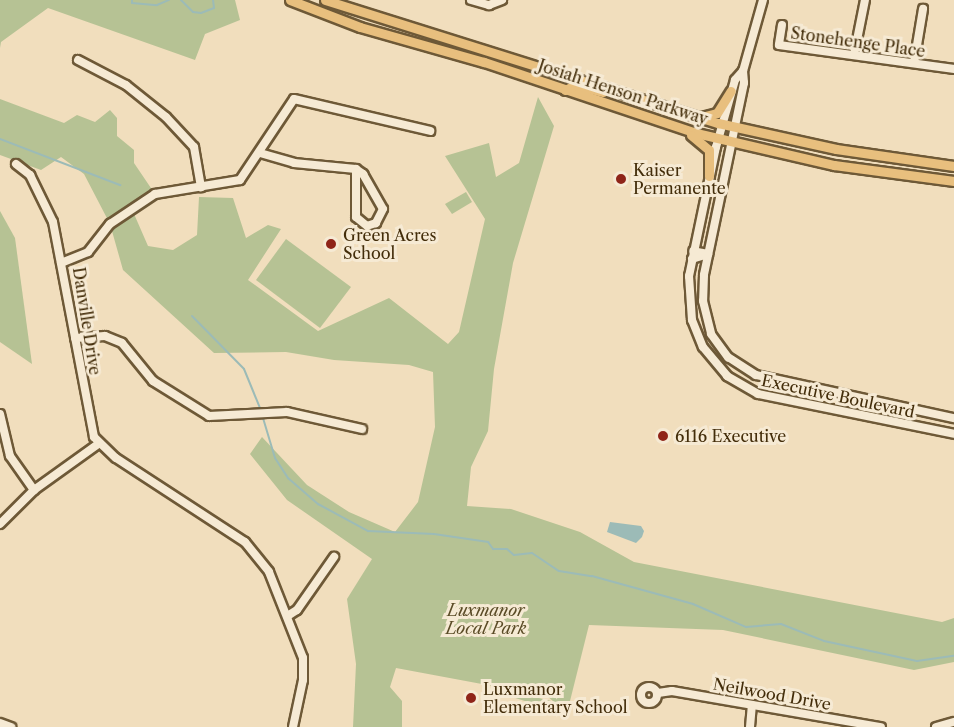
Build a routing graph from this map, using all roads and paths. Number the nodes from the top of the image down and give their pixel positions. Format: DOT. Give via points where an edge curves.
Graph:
graph roads {
  1 [pos="290,0"];
  2 [pos="326,0"];
  3 [pos="471,0"];
  4 [pos="502,0"];
  5 [pos="763,0"];
  6 [pos="865,0"];
  7 [pos="923,9"];
  8 [pos="782,25"];
  9 [pos="854,55"];
  10 [pos="78,60"];
  11 [pos="914,63"];
  12 [pos="954,69"];
  13 [pos="743,71"];
  14 [pos="565,90"];
  15 [pos="731,91"];
  16 [pos="629,96"];
  17 [pos="700,118"];
  18 [pos="722,124"];
  19 [pos="734,127"];
  20 [pos="682,129"];
  21 [pos="430,131"];
  22 [pos="718,139"];
  23 [pos="730,142"];
  24 [pos="260,153"];
  25 [pos="16,164"];
  26 [pos="954,166"];
  27 [pos="356,170"];
  28 [pos="709,176"];
  29 [pos="954,181"];
  30 [pos="201,187"];
  31 [pos="708,254"];
  32 [pos="692,255"];
  33 [pos="62,263"];
  34 [pos="75,338"];
  35 [pos="809,388"];
  36 [pos="863,400"];
  37 [pos="806,404"];
  38 [pos="0,414"];
  39 [pos="859,415"];
  40 [pos="954,419"];
  41 [pos="362,429"];
  42 [pos="954,434"];
  43 [pos="98,444"];
  44 [pos="34,490"];
  45 [pos="0,524"];
  46 [pos="334,557"];
  47 [pos="289,615"];
  48 [pos="658,693"];
  49 [pos="752,705"];
  50 [pos="954,722"];
  51 [pos="0,723"];
  52 [pos="11,727"];
  53 [pos="293,727"];
  54 [pos="750,727"];
  55 [pos="881,727"];
  56 [pos="936,727"];
  1 -- 14 [label="main road, Josiah Henson Parkway" via="369,30"];
  2 -- 16 [label="main road, Josiah Henson Parkway" via="507,54"];
  3 -- 4 [label="street" via="489,5"];
  5 -- 13 [label="street"];
  6 -- 9 [label="street"];
  7 -- 11 [label="street"];
  8 -- 9 [label="street, Stonehenge Place" via="779,45"];
  9 -- 11 [label="street, Stonehenge Place"];
  10 -- 30 [label="street" via="126,85 166,117 194,147"];
  11 -- 12 [label="street, Stonehenge Place"];
  13 -- 15 [label="street, Executive Boulevard"];
  13 -- 19 [label="street"];
  14 -- 16 [label="main road" via="578,86"];
  14 -- 20 [label="main road, Josiah Henson Parkway"];
  15 -- 17 [label="main road" via="718,112"];
  15 -- 18 [label="street, Executive Boulevard"];
  16 -- 17 [label="main road, Josiah Henson Parkway"];
  17 -- 18 [label="main road, Josiah Henson Parkway"];
  18 -- 19 [label="main road, Josiah Henson Parkway"];
  18 -- 22 [label="street, Executive Boulevard"];
  19 -- 23 [label="street"];
  19 -- 26 [label="main road, Josiah Henson Parkway" via="836,149"];
  20 -- 22 [label="main road, Josiah Henson Parkway"];
  20 -- 28 [label="main road" via="708,147"];
  21 -- 24 [label="street, Danville Drive" via="294,99"];
  22 -- 23 [label="main road, Josiah Henson Parkway"];
  22 -- 28 [label="street, Executive Boulevard"];
  23 -- 29 [label="main road, Josiah Henson Parkway" via="834,165"];
  23 -- 31 [label="street"];
  24 -- 27 [label="street" via="294,163"];
  24 -- 30 [label="street, Danville Drive" via="240,180"];
  25 -- 33 [label="street" via="30,175 44,198"];
  27 -- 27 [label="street" via="375,191 383,209 376,223 367,226 356,217"];
  28 -- 32 [label="street, Executive Boulevard"];
  30 -- 33 [label="street, Danville Drive" via="163,191 131,206 110,224 88,252"];
  31 -- 32 [label="street"];
  31 -- 35 [label="street, Executive Boulevard" via="703,295 711,334 728,357 750,373"];
  32 -- 37 [label="street, Executive Boulevard" via="689,304 700,341 721,371 766,396"];
  33 -- 34 [label="street, Danville Drive"];
  34 -- 41 [label="street" via="105,336 122,343 153,381 209,416 287,412"];
  34 -- 43 [label="street, Danville Drive" via="90,423"];
  35 -- 36 [label="street, Executive Boulevard"];
  35 -- 37 [label="street"];
  36 -- 39 [label="street"];
  36 -- 40 [label="street, Executive Boulevard"];
  37 -- 39 [label="street, Executive Boulevard"];
  38 -- 44 [label="street" via="10,456"];
  39 -- 42 [label="street, Executive Boulevard"];
  43 -- 44 [label="street"];
  43 -- 47 [label="street" via="244,542 269,572"];
  44 -- 45 [label="street"];
  46 -- 47 [label="street" via="297,610"];
  47 -- 53 [label="street" via="303,658 303,680"];
  48 -- 49 [label="street, Neilwood Drive" via="672,691"];
  49 -- 54 [label="street"];
  49 -- 55 [label="street, Neilwood Drive"];
  50 -- 56 [label="street"];
  51 -- 52 [label="street"];
}
